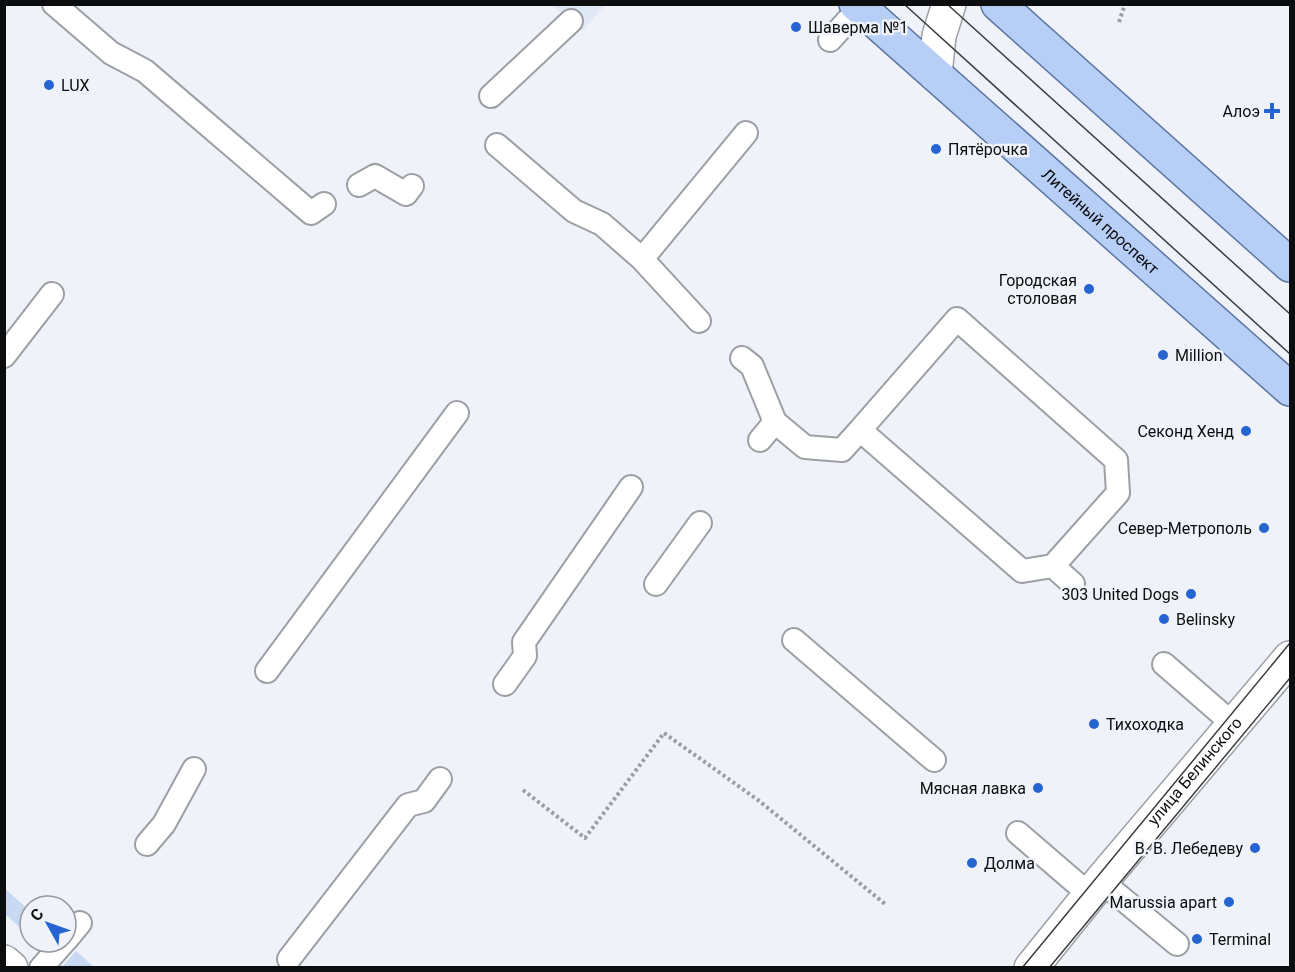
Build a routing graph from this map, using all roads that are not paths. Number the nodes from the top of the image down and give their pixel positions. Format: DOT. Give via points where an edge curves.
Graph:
graph roads {
  1 [pos="54,4"];
  2 [pos="949,4"];
  3 [pos="858,6"];
  4 [pos="1009,8"];
  5 [pos="571,21"];
  6 [pos="830,40"];
  7 [pos="935,74"];
  8 [pos="491,96"];
  9 [pos="746,133"];
  10 [pos="497,144"];
  11 [pos="359,185"];
  12 [pos="412,186"];
  13 [pos="324,204"];
  14 [pos="642,259"];
  15 [pos="1290,265"];
  16 [pos="52,294"];
  17 [pos="699,321"];
  18 [pos="4,356"];
  19 [pos="742,358"];
  20 [pos="1290,389"];
  21 [pos="457,413"];
  22 [pos="775,422"];
  23 [pos="860,430"];
  24 [pos="760,440"];
  25 [pos="631,487"];
  26 [pos="700,523"];
  27 [pos="1053,566"];
  28 [pos="656,584"];
  29 [pos="1073,584"];
  30 [pos="794,640"];
  31 [pos="1290,658"];
  32 [pos="1164,664"];
  33 [pos="267,671"];
  34 [pos="505,684"];
  35 [pos="1233,724"];
  36 [pos="934,760"];
  37 [pos="194,769"];
  38 [pos="440,778"];
  39 [pos="1018,832"];
  40 [pos="147,844"];
  41 [pos="1096,888"];
  42 [pos="1177,944"];
  43 [pos="53,954"];
  44 [pos="289,959"];
  45 [pos="4,962"];
  46 [pos="11,968"];
  47 [pos="41,968"];
  48 [pos="1031,968"];
  1 -- 13 [label="lane" via="111,53 151,64 310,213"];
  2 -- 7 [label="main road" via="939,36"];
  3 -- 6 [label="lane"];
  3 -- 7 [label="main road, Литейный проспект"];
  4 -- 15 [label="main road"];
  5 -- 8 [label="lane"];
  7 -- 20 [label="main road, Литейный проспект"];
  9 -- 14 [label="lane"];
  10 -- 14 [label="lane" via="574,211 602,224"];
  11 -- 12 [label="lane" via="375,176 405,194"];
  14 -- 17 [label="lane"];
  16 -- 18 [label="lane"];
  19 -- 22 [label="lane" via="752,366"];
  21 -- 33 [label="lane"];
  22 -- 23 [label="lane" via="805,447 842,450"];
  22 -- 24 [label="lane"];
  23 -- 27 [label="lane" via="1022,571"];
  23 -- 27 [label="lane" via="957,319 1116,460 1118,493"];
  25 -- 34 [label="lane" via="524,642 525,656"];
  26 -- 28 [label="lane"];
  27 -- 29 [label="lane"];
  30 -- 36 [label="lane"];
  31 -- 35 [label="main road, улица Белинского"];
  32 -- 35 [label="lane"];
  35 -- 41 [label="main road, улица Белинского"];
  37 -- 40 [label="lane" via="164,824"];
  38 -- 44 [label="lane" via="424,801 408,805"];
  39 -- 41 [label="lane"];
  41 -- 42 [label="lane"];
  41 -- 48 [label="main road, улица Белинского"];
  43 -- 47 [label="lane"];
  45 -- 46 [label="main road"];
}
